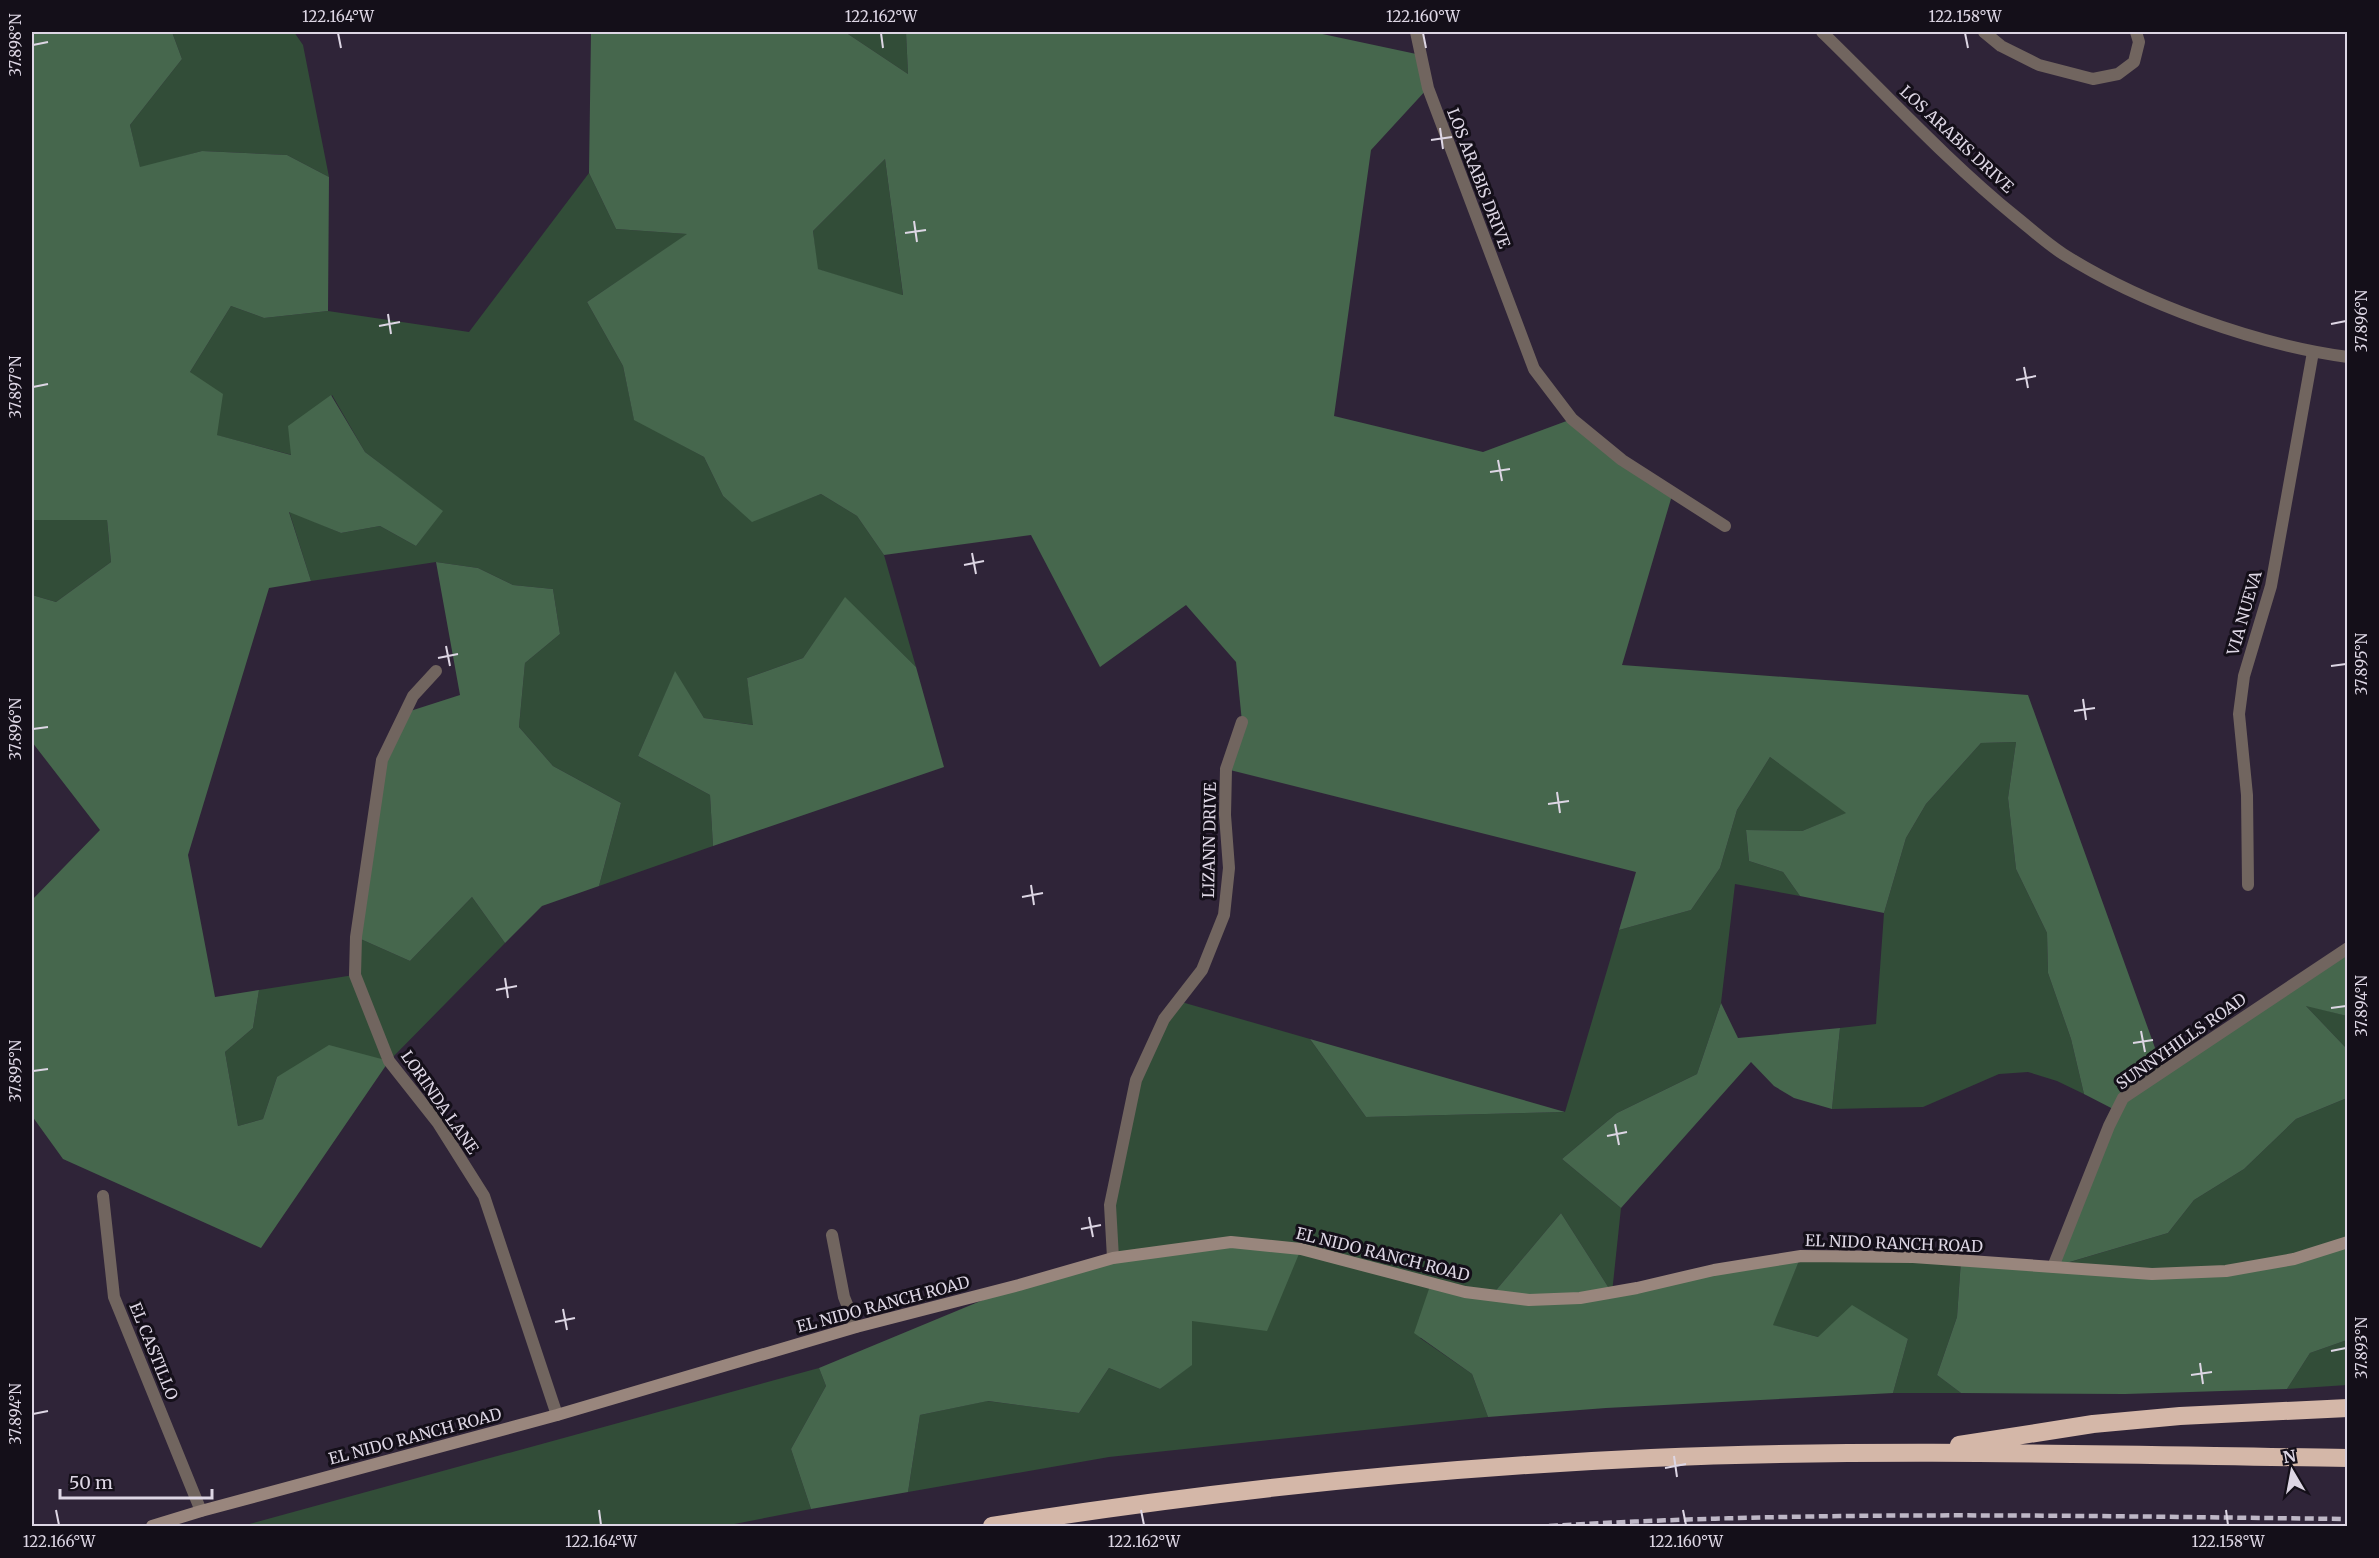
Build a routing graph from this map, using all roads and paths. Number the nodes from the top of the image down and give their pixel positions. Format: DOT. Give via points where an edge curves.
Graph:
graph roads {
  1 [pos="1416,32"];
  2 [pos="1822,32"];
  3 [pos="1984,32"];
  4 [pos="2136,32"];
  5 [pos="2313,352"];
  6 [pos="2348,357"];
  7 [pos="1725,526"];
  8 [pos="436,672"];
  9 [pos="1242,722"];
  10 [pos="2248,885"];
  11 [pos="2348,948"];
  12 [pos="103,1196"];
  13 [pos="832,1235"];
  14 [pos="2348,1242"];
  15 [pos="1113,1258"];
  16 [pos="2053,1267"];
  17 [pos="856,1327"];
  18 [pos="2348,1408"];
  19 [pos="557,1414"];
  20 [pos="1913,1453"];
  21 [pos="2348,1458"];
  22 [pos="201,1511"];
  23 [pos="152,1527"];
  24 [pos="992,1527"];
  1 -- 7 [label="street, LOS ARABIS DRIVE" via="1428,88 1534,369 1572,418 1622,460"];
  2 -- 5 [label="street, LOS ARABIS DRIVE" via="1980,188 2061,253 2142,296 2228,328"];
  3 -- 4 [label="street" via="2039,65 2093,79 2118,74 2134,62 2139,42"];
  5 -- 6 [label="street, LOS ARABIS DRIVE"];
  5 -- 10 [label="street, VIA NUEVA" via="2271,586 2244,676 2239,714 2247,795"];
  8 -- 19 [label="street, LORINDA LANE" via="413,696 382,760 356,937 355,975 388,1061 438,1123 484,1196"];
  9 -- 15 [label="street, LIZANN DRIVE" via="1226,769 1229,868 1224,915 1202,970 1164,1019 1136,1080 1110,1205"];
  11 -- 16 [label="street, SUNNYHILLS ROAD" via="2124,1098"];
  12 -- 22 [label="street, EL CASTILLO" via="114,1297"];
  13 -- 17 [label="street" via="844,1297"];
  14 -- 16 [label="street, EL NIDO RANCH ROAD" via="2294,1259 2226,1271 2152,1274"];
  15 -- 16 [label="street, EL NIDO RANCH ROAD" via="1231,1242 1301,1249 1465,1292 1529,1300 1580,1298 1801,1256 1913,1257"];
  15 -- 17 [label="street, EL NIDO RANCH ROAD"];
  17 -- 19 [label="street, EL NIDO RANCH ROAD"];
  18 -- 20 [label="highway" via="2093,1424"];
  19 -- 22 [label="street, EL NIDO RANCH ROAD"];
  20 -- 21 [label="highway"];
  20 -- 24 [label="highway" via="1648,1458 1429,1472 1166,1501"];
  22 -- 23 [label="street, EL NIDO RANCH ROAD"];
}
